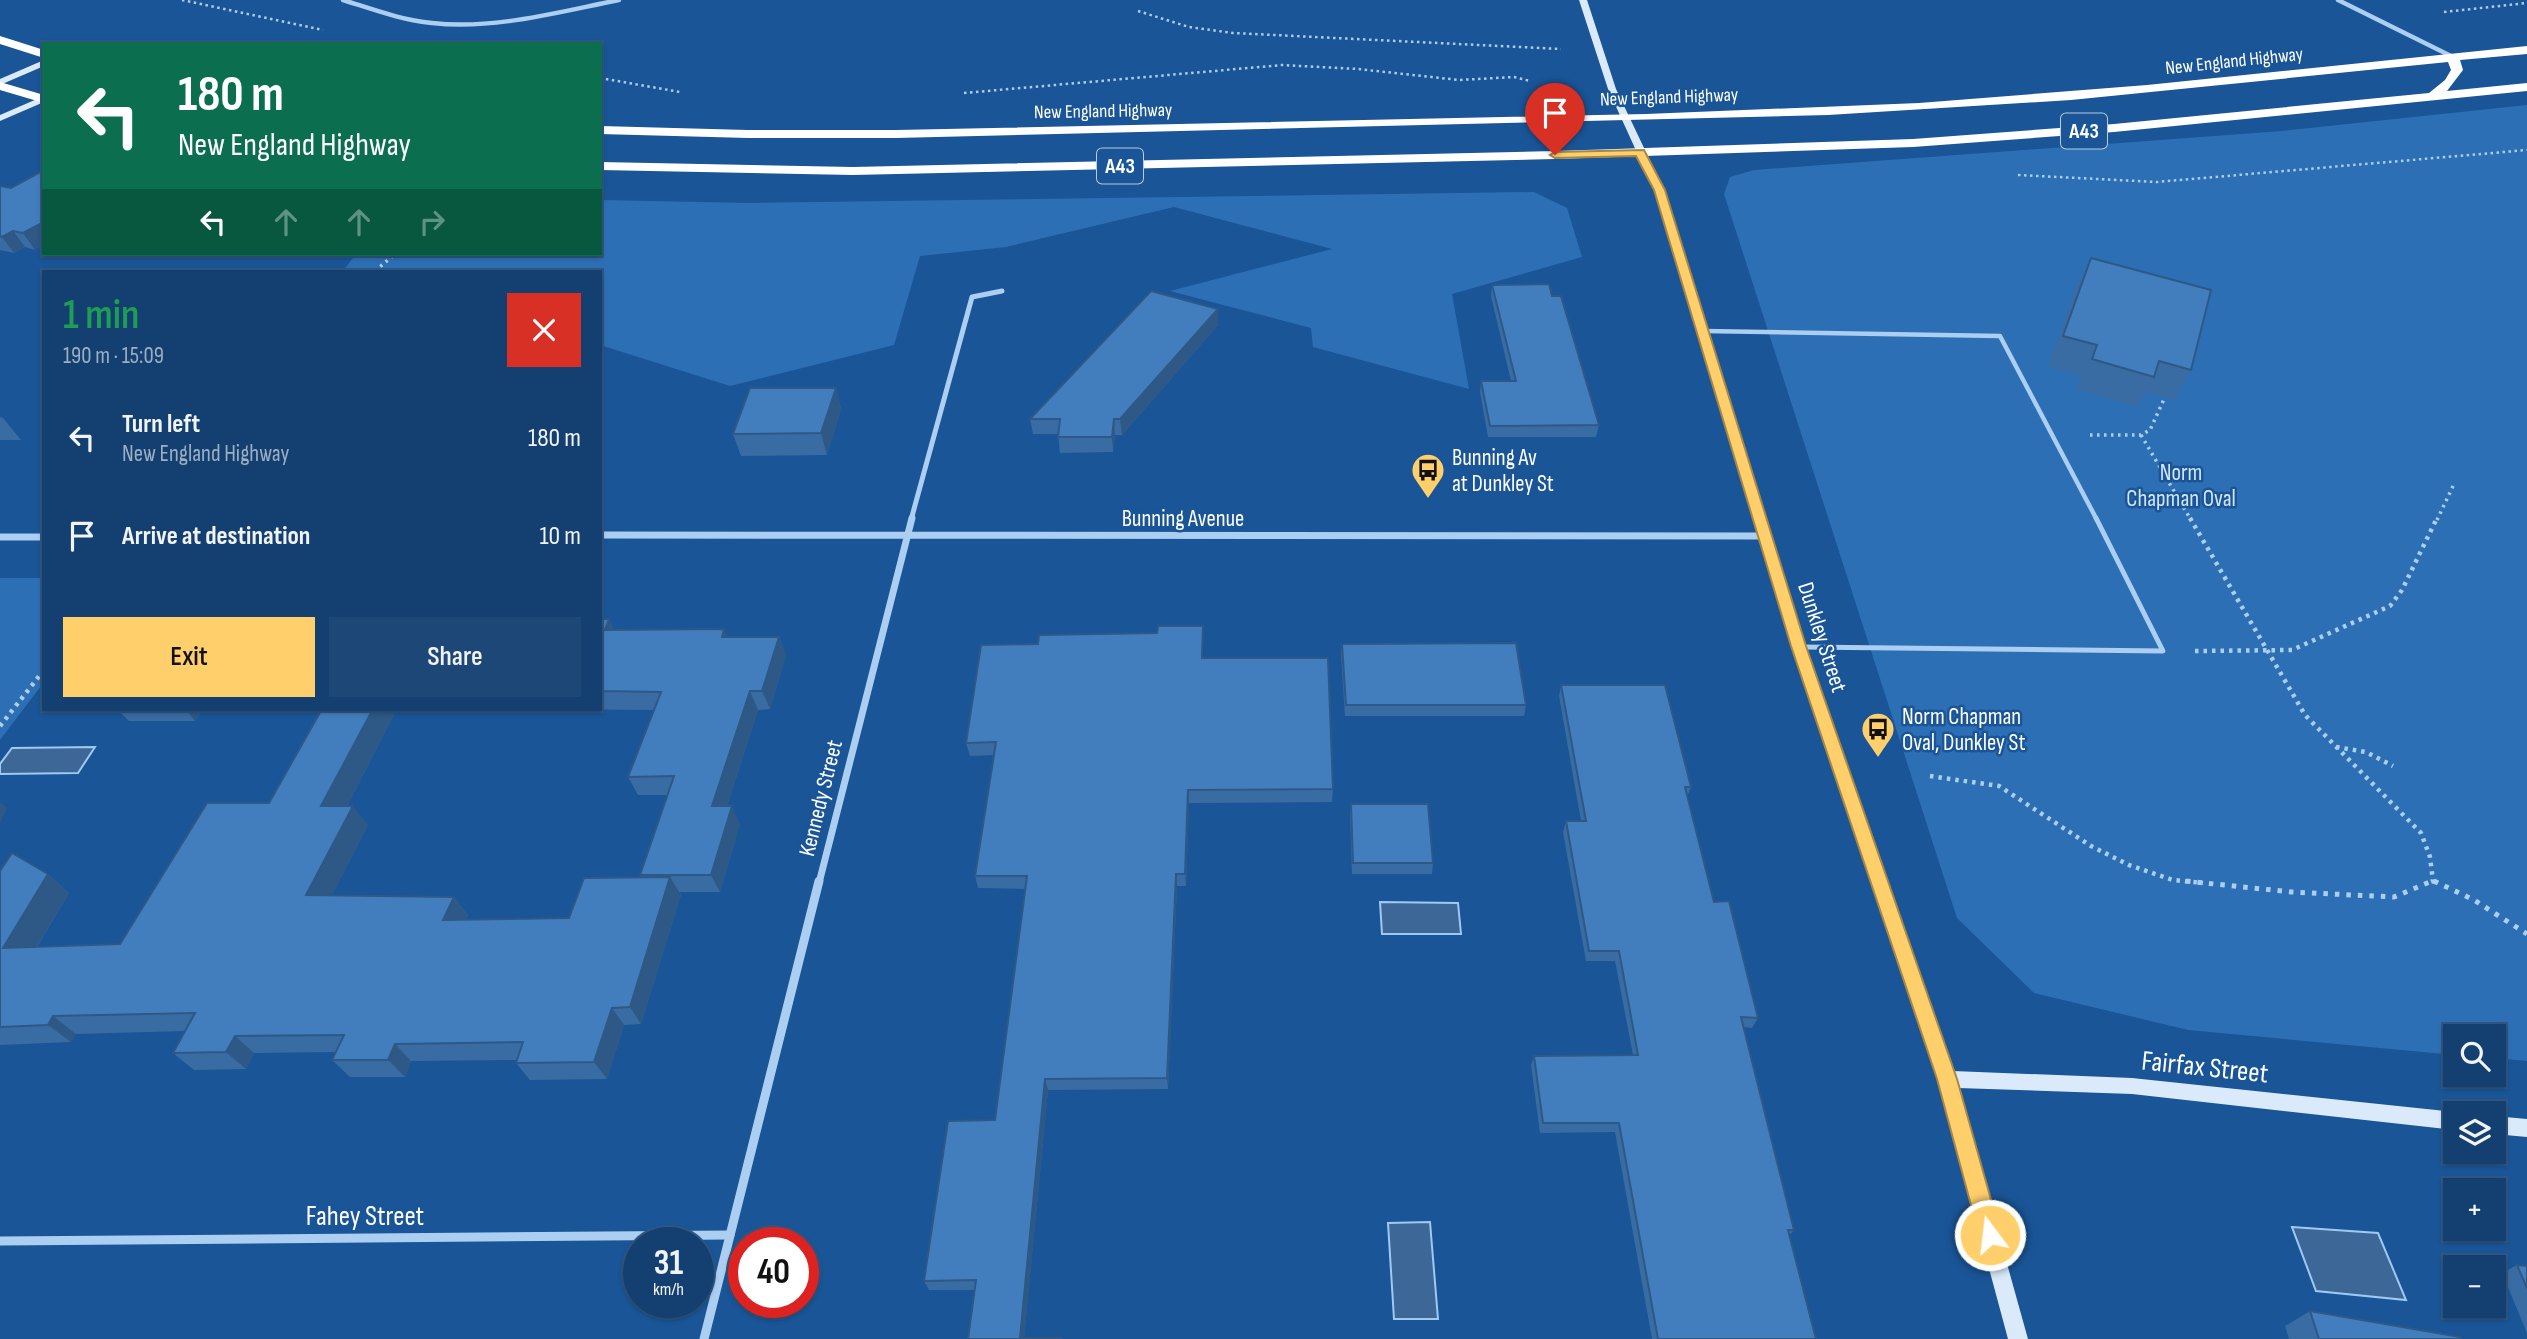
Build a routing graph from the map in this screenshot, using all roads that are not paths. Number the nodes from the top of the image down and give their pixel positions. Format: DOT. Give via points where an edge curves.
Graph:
graph roads {
  1 [pos="343,0"];
  2 [pos="619,0"];
  3 [pos="1583,0"];
  4 [pos="2338,0"];
  5 [pos="0,40"];
  6 [pos="2527,50"];
  7 [pos="42,53"];
  8 [pos="2453,57"];
  9 [pos="42,64"];
  10 [pos="0,84"];
  11 [pos="2527,87"];
  12 [pos="2432,97"];
  13 [pos="42,98"];
  14 [pos="42,100"];
  15 [pos="1624,117"];
  16 [pos="0,118"];
  17 [pos="602,130"];
  18 [pos="1640,152"];
  19 [pos="602,166"];
  20 [pos="1002,291"];
  21 [pos="1701,331"];
  22 [pos="908,534"];
  23 [pos="602,535"];
  24 [pos="1765,536"];
  25 [pos="0,537"];
  26 [pos="42,537"];
  27 [pos="1799,646"];
  28 [pos="1947,1079"];
  29 [pos="2443,1120"];
  30 [pos="2506,1126"];
  31 [pos="2527,1128"];
  32 [pos="732,1227"];
  33 [pos="728,1235"];
  34 [pos="0,1241"];
  35 [pos="728,1243"];
  36 [pos="704,1339"];
  37 [pos="2018,1339"];
  1 -- 2 [label="street" via="397,17 443,24 511,20"];
  3 -- 15 [label="street, Dunkley Street"];
  4 -- 8 [label="street"];
  5 -- 7 [label="highway"];
  6 -- 8 [label="highway, New England Highway / A43"];
  8 -- 12 [label="highway" via="2457,70"];
  8 -- 15 [label="highway, New England Highway / A43" via="1919,107"];
  9 -- 10 [label="street"];
  10 -- 13 [label="highway"];
  11 -- 12 [label="highway, A43"];
  12 -- 18 [label="highway, A43" via="1926,142"];
  14 -- 16 [label="street"];
  15 -- 17 [label="highway, New England Highway / A43" via="976,132"];
  15 -- 18 [label="street, Dunkley Street"];
  18 -- 19 [label="highway, A43" via="866,171"];
  18 -- 21 [label="street, Dunkley Street" via="1659,190"];
  20 -- 22 [label="street, Kennedy Street" via="972,297"];
  21 -- 24 [label="street, Dunkley Street"];
  21 -- 27 [label="lane" via="2000,336 2163,651"];
  22 -- 23 [label="street, Bunning Avenue"];
  22 -- 24 [label="street, Bunning Avenue"];
  22 -- 32 [label="street, Kennedy Street"];
  24 -- 27 [label="street, Dunkley Street"];
  25 -- 26 [label="street"];
  27 -- 28 [label="street, Dunkley Street"];
  28 -- 29 [label="street, Fairfax Street" via="2132,1086"];
  28 -- 37 [label="street, Dunkley Street"];
  30 -- 31 [label="street"];
  33 -- 34 [label="street, Fahey Street"];
  35 -- 36 [label="street, Kennedy Street"];
}
